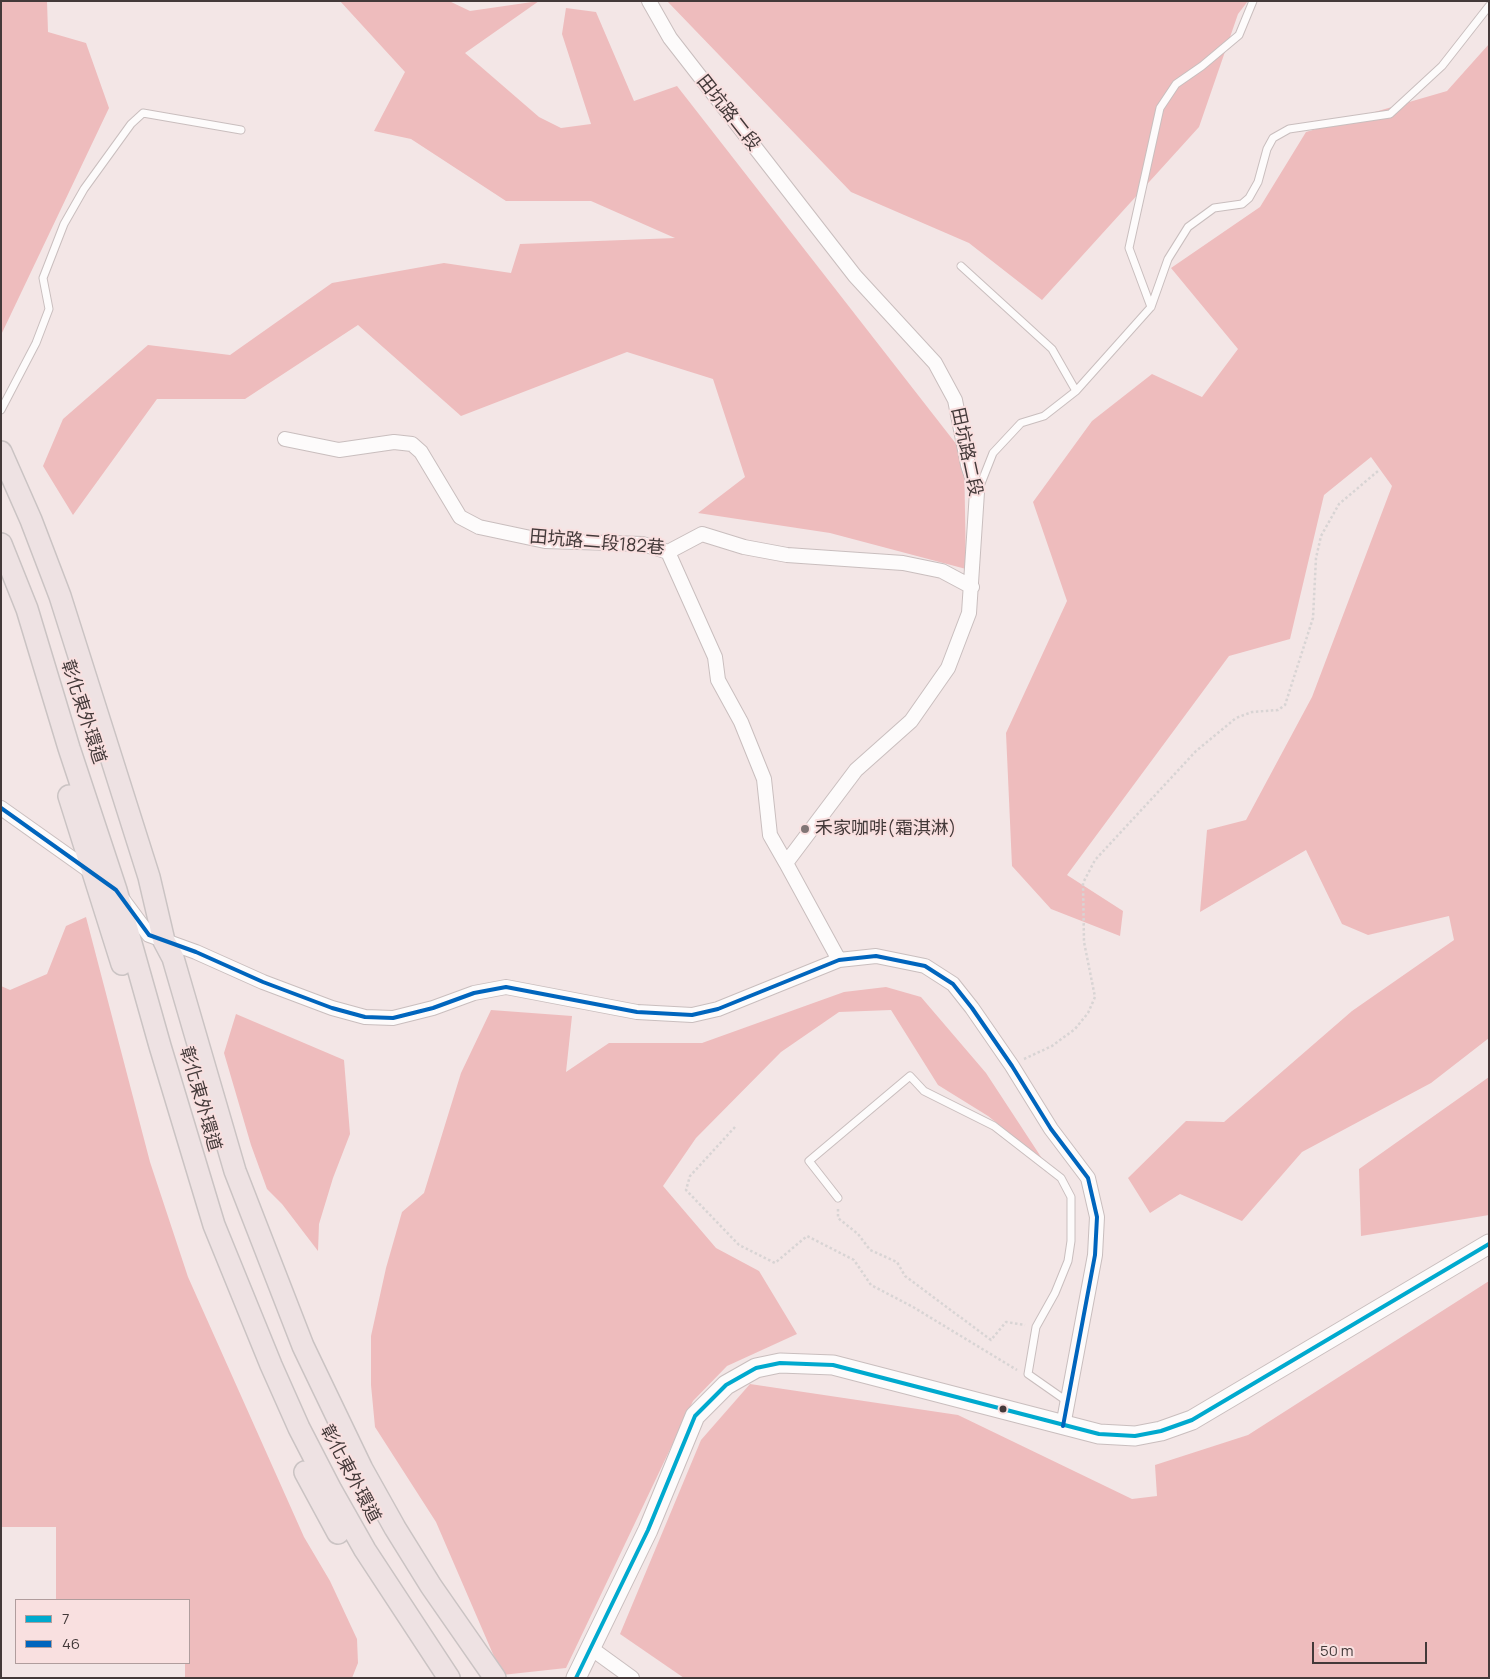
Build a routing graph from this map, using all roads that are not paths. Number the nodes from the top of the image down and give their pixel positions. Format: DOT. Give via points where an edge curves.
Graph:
graph roads {
  1 [pos="649,1"];
  2 [pos="1253,1"];
  3 [pos="1489,6"];
  4 [pos="241,130"];
  5 [pos="961,266"];
  6 [pos="1151,307"];
  7 [pos="1076,391"];
  8 [pos="1,410"];
  9 [pos="285,439"];
  10 [pos="1,452"];
  11 [pos="1,486"];
  12 [pos="977,492"];
  13 [pos="1,544"];
  14 [pos="668,552"];
  15 [pos="1,584"];
  16 [pos="972,587"];
  17 [pos="54,598"];
  18 [pos="20,612"];
  19 [pos="1,808"];
  20 [pos="786,863"];
  21 [pos="94,874"];
  22 [pos="116,890"];
  23 [pos="156,938"];
  24 [pos="839,960"];
  25 [pos="153,1048"];
  26 [pos="838,1198"];
  27 [pos="1489,1244"];
  28 [pos="1068,1402"];
  29 [pos="1063,1426"];
  30 [pos="426,1590"];
  31 [pos="396,1612"];
  32 [pos="592,1649"];
  33 [pos="432,1678"];
  34 [pos="449,1678"];
  35 [pos="478,1678"];
  36 [pos="495,1678"];
  37 [pos="576,1678"];
  38 [pos="632,1678"];
  1 -- 12 [label="street, 田坑路二段" via="670,38 854,276 935,363 955,400"];
  2 -- 6 [label="lane" via="1239,35 1176,84 1160,108 1129,248"];
  3 -- 6 [label="lane" via="1442,66 1390,114 1289,129 1273,138 1249,198 1242,204 1214,208 1188,227 1168,259"];
  4 -- 8 [label="lane" via="143,114 131,124 84,189 64,224 43,278 49,309 36,343"];
  5 -- 7 [label="lane" via="1052,349"];
  6 -- 7 [label="lane"];
  7 -- 12 [label="lane" via="1044,416 1021,423 993,453"];
  9 -- 14 [label="street, 田坑路二段182巷" via="339,450 394,442 412,444 421,452 460,517 479,527 545,541 643,544"];
  10 -- 17 [label="main road" via="31,520"];
  11 -- 17 [label="main road, 彰化東外環道"];
  12 -- 16 [label="street, 田坑路二段"];
  13 -- 18 [label="main road, 彰化東外環道"];
  14 -- 16 [label="street, 田坑路二段182巷" via="702,534 744,547 787,555 903,563 942,571"];
  14 -- 20 [label="street" via="715,657 718,680 741,722 764,779 770,835"];
  15 -- 18 [label="main road"];
  16 -- 20 [label="street, 田坑路二段" via="969,613 948,668 911,721 856,770"];
  17 -- 23 [label="main road, 彰化東外環道"];
  18 -- 21 [label="main road"];
  18 -- 22 [label="main road, 彰化東外環道"];
  19 -- 21 [label="street"];
  20 -- 24 [label="street"];
  21 -- 22 [label="street"];
  21 -- 25 [label="main road"];
  22 -- 23 [label="street"];
  22 -- 25 [label="main road, 彰化東外環道"];
  23 -- 24 [label="street" via="332,1008 366,1017 393,1018 474,993 506,987 638,1012 692,1015 718,1009"];
  23 -- 30 [label="main road, 彰化東外環道" via="241,1211 297,1350 350,1477 383,1537"];
  24 -- 28 [label="street" via="876,956 925,966 953,984 1088,1178 1097,1217 1095,1255"];
  25 -- 31 [label="main road, 彰化東外環道" via="208,1228 265,1369"];
  26 -- 28 [label="lane" via="809,1161 910,1076 924,1091 994,1126 1061,1178 1072,1197 1068,1261 1036,1327 1028,1374"];
  27 -- 29 [label="main road" via="1192,1420 1135,1436 1099,1434"];
  28 -- 29 [label="street"];
  29 -- 32 [label="main road" via="833,1365 780,1363 756,1368 726,1385 695,1416 648,1530"];
  30 -- 35 [label="main road, 彰化東外環道"];
  30 -- 36 [label="main road"];
  31 -- 33 [label="main road"];
  31 -- 34 [label="main road, 彰化東外環道"];
  32 -- 37 [label="main road"];
  32 -- 38 [label="street"];
}
